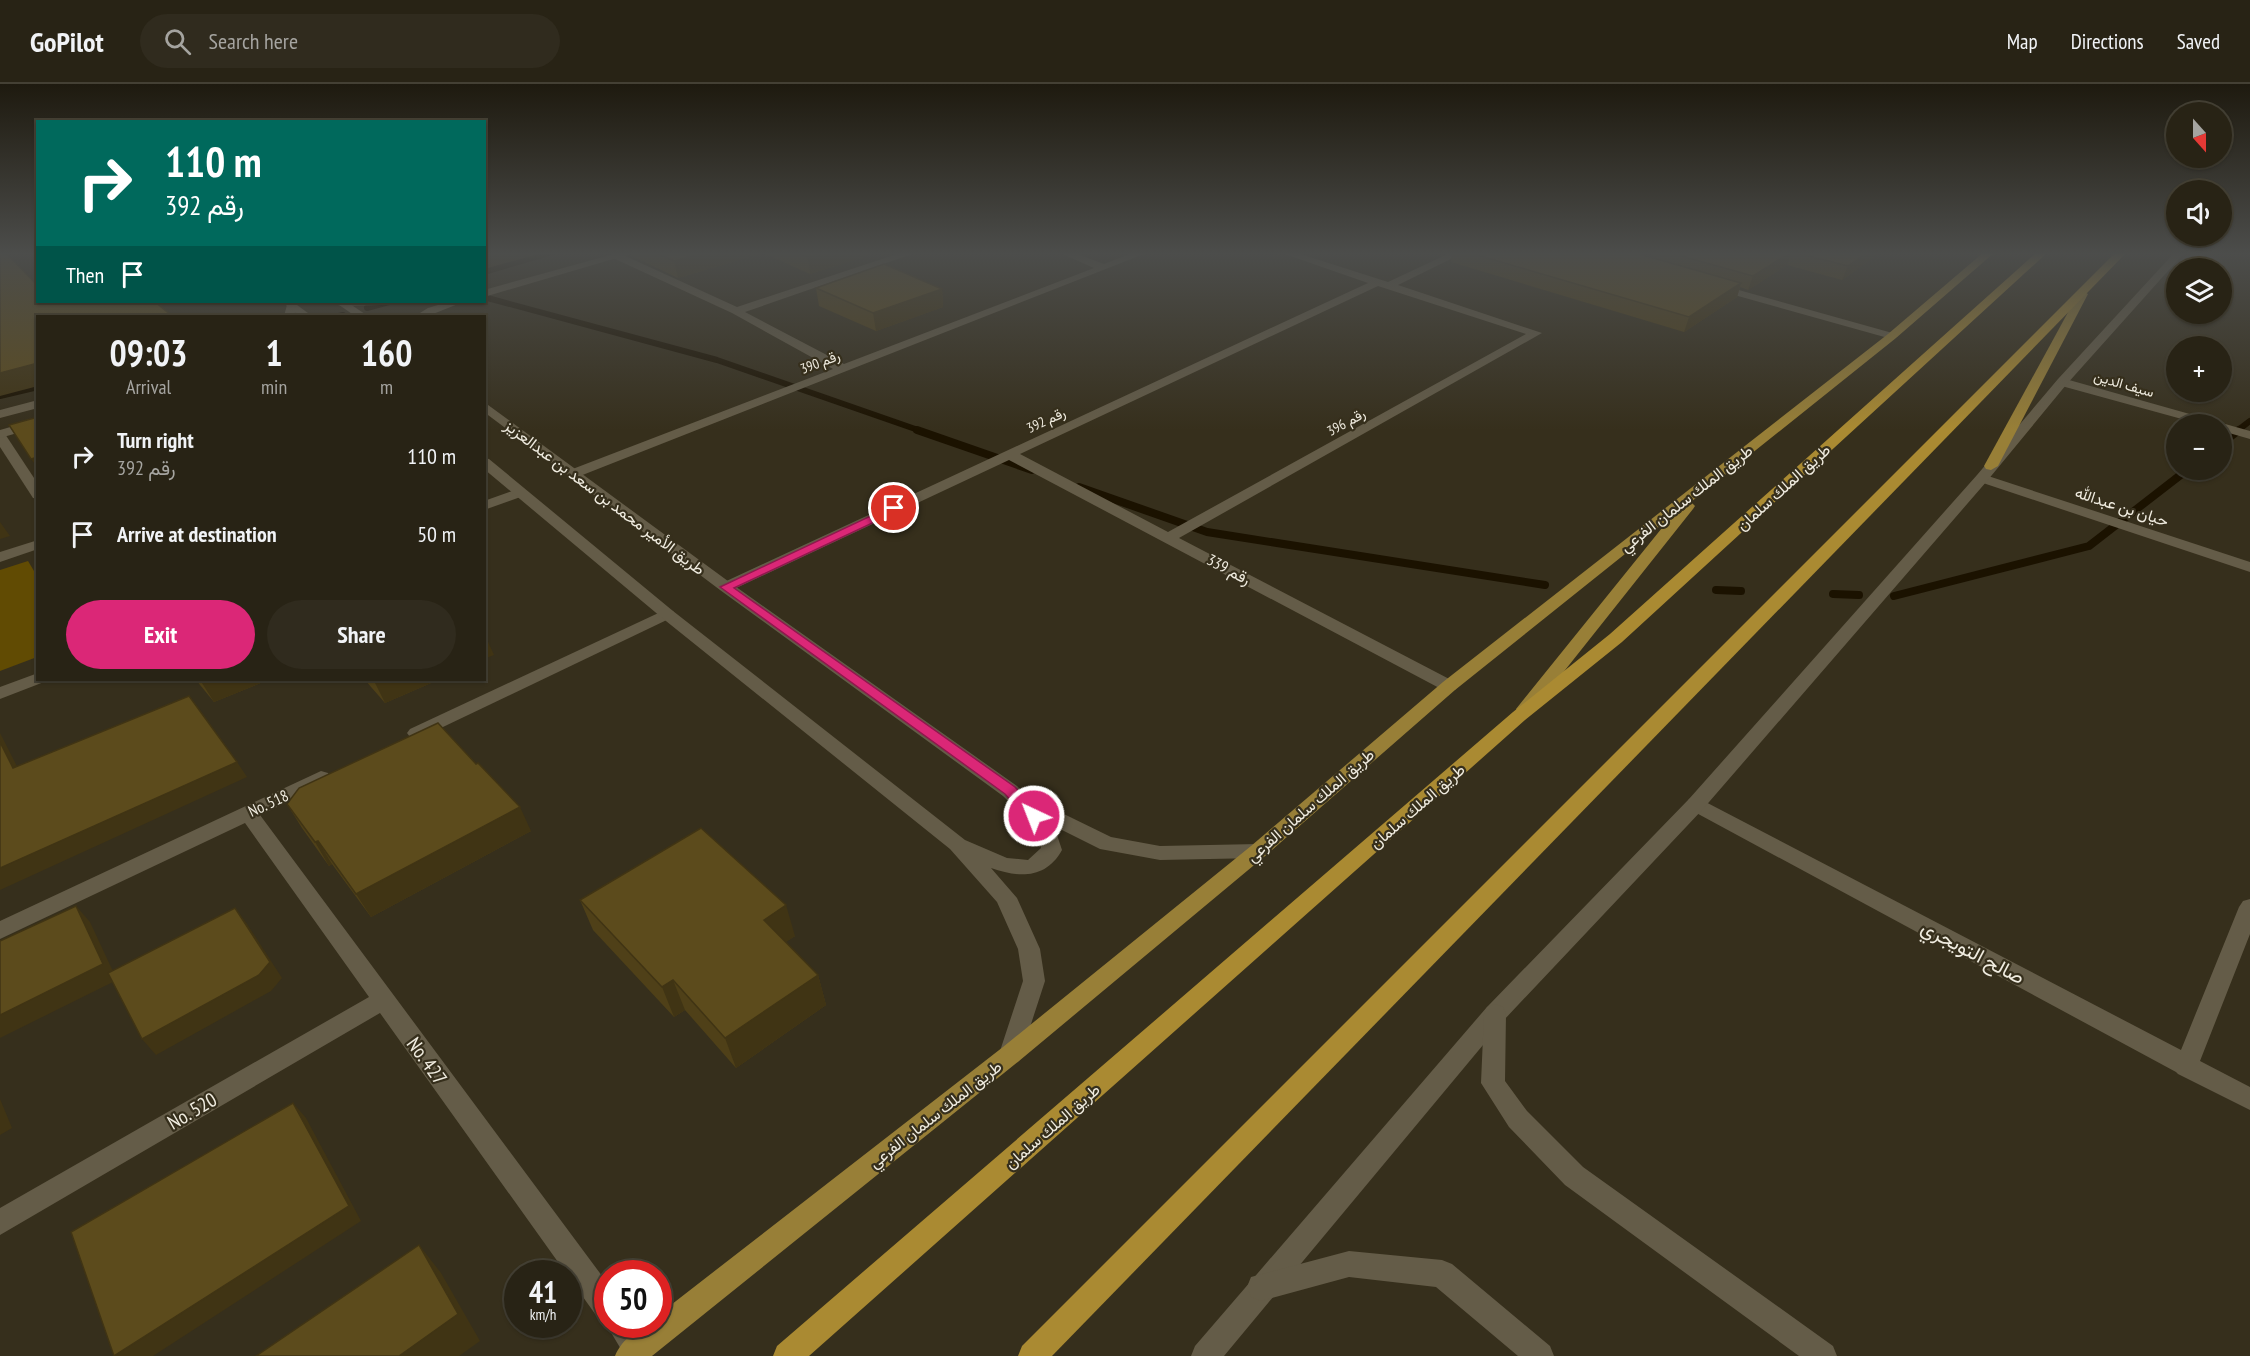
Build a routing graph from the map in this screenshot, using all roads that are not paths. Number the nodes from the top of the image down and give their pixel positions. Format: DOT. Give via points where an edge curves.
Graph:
graph roads {
  1 [pos="736,311"];
  2 [pos="989,311"];
  3 [pos="1323,311"];
  4 [pos="1471,311"];
  5 [pos="1805,311"];
  6 [pos="1921,311"];
  7 [pos="1977,311"];
  8 [pos="2066,311"];
  9 [pos="2074,311"];
  10 [pos="2126,311"];
  11 [pos="1892,336"];
  12 [pos="843,369"];
  13 [pos="2062,382"];
  14 [pos="36,405"];
  15 [pos="486,407"];
  16 [pos="0,414"];
  17 [pos="2176,414"];
  18 [pos="36,424"];
  19 [pos="2232,430"];
  20 [pos="0,435"];
  21 [pos="2250,435"];
  22 [pos="1009,454"];
  23 [pos="486,464"];
  24 [pos="1987,472"];
  25 [pos="574,473"];
  26 [pos="1708,481"];
  27 [pos="36,492"];
  28 [pos="521,492"];
  29 [pos="486,505"];
  30 [pos="1170,537"];
  31 [pos="36,545"];
  32 [pos="0,557"];
  33 [pos="2250,567"];
  34 [pos="726,587"];
  35 [pos="667,614"];
  36 [pos="36,679"];
  37 [pos="1449,686"];
  38 [pos="0,693"];
  39 [pos="1519,716"];
  40 [pos="398,742"];
  41 [pos="334,772"];
  42 [pos="1020,801"];
  43 [pos="1696,804"];
  44 [pos="248,813"];
  45 [pos="957,844"];
  46 [pos="1258,851"];
  47 [pos="2250,907"];
  48 [pos="0,931"];
  49 [pos="383,1000"];
  50 [pos="1495,1014"];
  51 [pos="1011,1054"];
  52 [pos="2186,1067"];
  53 [pos="2250,1099"];
  54 [pos="0,1222"];
  55 [pos="1261,1287"];
  56 [pos="594,1289"];
  57 [pos="626,1338"];
  58 [pos="633,1352"];
  59 [pos="787,1356"];
  60 [pos="1032,1356"];
  61 [pos="1205,1356"];
  62 [pos="1540,1356"];
  63 [pos="1823,1356"];
  1 -- 12 [label="street"];
  2 -- 12 [label="street, رقم 390"];
  3 -- 22 [label="street, رقم 392"];
  4 -- 30 [label="street, رقم 396" via="1536,333"];
  5 -- 11 [label="street"];
  6 -- 11 [label="main road, طريق الملك سلمان الفرعي"];
  7 -- 39 [label="highway, طريق الملك سلمان" via="1616,638"];
  8 -- 60 [label="highway"];
  9 -- 24 [label="main road"];
  10 -- 13 [label="street"];
  11 -- 26 [label="main road, طريق الملك سلمان الفرعي"];
  12 -- 25 [label="street, رقم 390"];
  13 -- 17 [label="street, سيف الدين"];
  13 -- 24 [label="street"];
  14 -- 16 [label="street"];
  15 -- 25 [label="street, طريق الأمير محمد بن سعد بن عبدالعزيز"];
  18 -- 20 [label="street"];
  19 -- 21 [label="street"];
  20 -- 27 [label="street"];
  22 -- 30 [label="street, رقم 339"];
  22 -- 34 [label="street, رقم 392"];
  23 -- 28 [label="street"];
  24 -- 33 [label="street, حيان بن عبدالله"];
  24 -- 43 [label="street"];
  25 -- 34 [label="street, طريق الأمير محمد بن سعد بن عبدالعزيز"];
  26 -- 37 [label="main road, طريق الملك سلمان الفرعي"];
  26 -- 39 [label="main road"];
  28 -- 29 [label="street"];
  28 -- 35 [label="street"];
  30 -- 37 [label="street, رقم 339"];
  31 -- 32 [label="street"];
  34 -- 42 [label="street, طريق الأمير محمد بن سعد بن عبدالعزيز"];
  35 -- 40 [label="street"];
  35 -- 45 [label="street"];
  36 -- 38 [label="street"];
  37 -- 46 [label="main road, طريق الملك سلمان الفرعي"];
  39 -- 59 [label="highway, طريق الملك سلمان"];
  41 -- 44 [label="street, No. 518"];
  42 -- 45 [label="street" via="1047,831 1052,850 1037,865 1018,868"];
  42 -- 46 [label="street, طريق الأمير محمد بن سعد بن عبدالعزيز" via="1107,844 1161,853"];
  43 -- 50 [label="street"];
  43 -- 52 [label="street, صالح التويجري"];
  44 -- 48 [label="street, No. 518"];
  44 -- 49 [label="street, No. 427"];
  45 -- 51 [label="street" via="1006,898 1029,949 1034,981"];
  46 -- 51 [label="main road, طريق الملك سلمان الفرعي"];
  47 -- 52 [label="street"];
  49 -- 54 [label="street, No. 520"];
  49 -- 56 [label="street, No. 427"];
  50 -- 55 [label="street"];
  50 -- 63 [label="street" via="1493,1083 1518,1119 1574,1176"];
  51 -- 58 [label="main road, طريق الملك سلمان الفرعي"];
  52 -- 53 [label="street, صالح التويجري"];
  55 -- 61 [label="street"];
  55 -- 62 [label="street" via="1349,1264 1442,1274"];
  57 -- 58 [label="street"];
}
